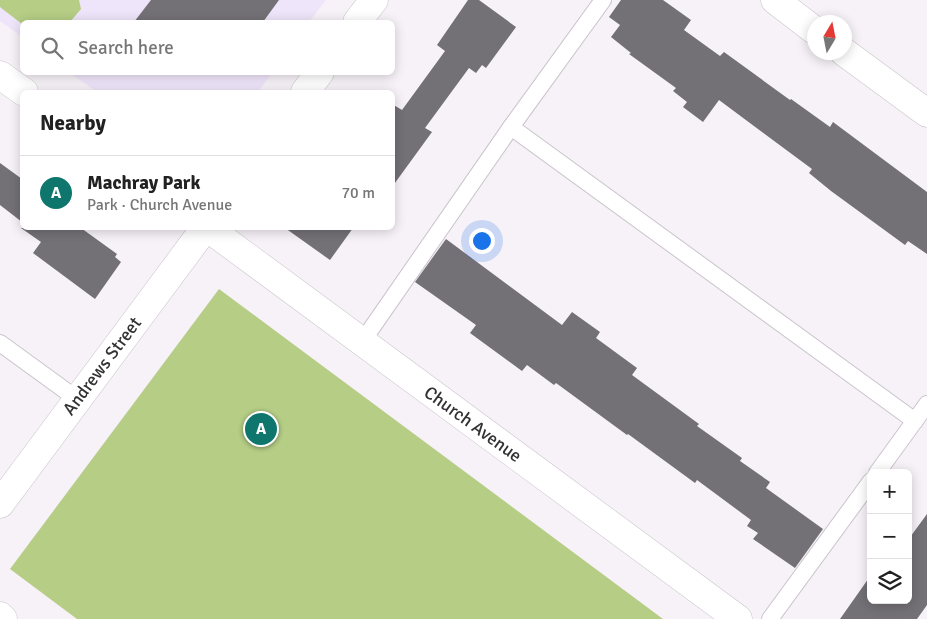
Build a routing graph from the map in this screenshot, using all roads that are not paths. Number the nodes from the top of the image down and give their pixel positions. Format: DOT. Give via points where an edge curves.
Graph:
graph roads {
  1 [pos="374,0"];
  2 [pos="603,0"];
  3 [pos="775,0"];
  4 [pos="359,20"];
  5 [pos="807,25"];
  6 [pos="852,58"];
  7 [pos="0,75"];
  8 [pos="318,75"];
  9 [pos="21,90"];
  10 [pos="306,90"];
  11 [pos="927,113"];
  12 [pos="511,127"];
  13 [pos="204,230"];
  14 [pos="209,230"];
  15 [pos="362,342"];
  16 [pos="0,343"];
  17 [pos="77,399"];
  18 [pos="927,404"];
  19 [pos="915,421"];
  20 [pos="880,469"];
  21 [pos="867,486"];
  22 [pos="0,504"];
  23 [pos="0,616"];
  24 [pos="4,619"];
  25 [pos="738,619"];
  26 [pos="770,619"];
  1 -- 4 [label="street"];
  2 -- 12 [label="lane"];
  3 -- 5 [label="street"];
  6 -- 11 [label="street"];
  7 -- 9 [label="street"];
  8 -- 10 [label="street"];
  12 -- 15 [label="lane"];
  12 -- 19 [label="lane"];
  13 -- 17 [label="street, Andrews Street"];
  14 -- 15 [label="street, Church Avenue"];
  15 -- 25 [label="street, Church Avenue"];
  16 -- 17 [label="lane"];
  17 -- 22 [label="street, Andrews Street"];
  18 -- 19 [label="lane"];
  19 -- 20 [label="lane"];
  21 -- 26 [label="lane"];
  23 -- 24 [label="street"];
}
